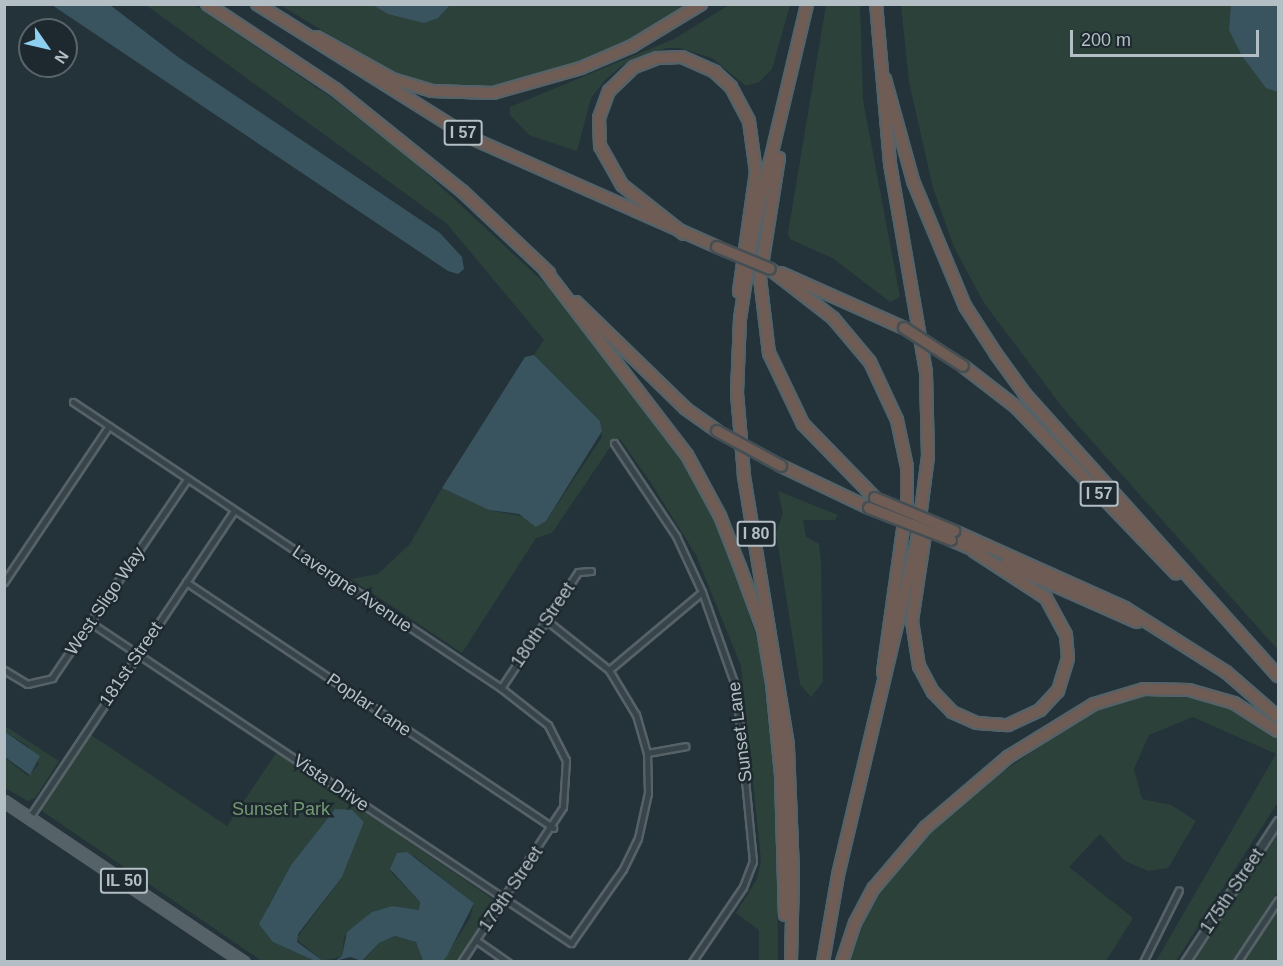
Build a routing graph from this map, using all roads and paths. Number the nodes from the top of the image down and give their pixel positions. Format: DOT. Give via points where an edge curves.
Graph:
graph roads {
  1 [pos="207,4"];
  2 [pos="258,4"];
  3 [pos="701,4"];
  4 [pos="807,4"];
  5 [pos="876,4"];
  6 [pos="877,53"];
  7 [pos="784,110"];
  8 [pos="684,234"];
  9 [pos="545,270"];
  10 [pos="797,284"];
  11 [pos="740,319"];
  12 [pos="73,402"];
  13 [pos="109,426"];
  14 [pos="614,443"];
  15 [pos="928,456"];
  16 [pos="187,479"];
  17 [pos="872,503"];
  18 [pos="234,511"];
  19 [pos="952,536"];
  20 [pos="974,551"];
  21 [pos="591,571"];
  22 [pos="4,582"];
  23 [pos="186,582"];
  24 [pos="702,592"];
  25 [pos="546,620"];
  26 [pos="91,622"];
  27 [pos="1233,627"];
  28 [pos="1176,640"];
  29 [pos="138,654"];
  30 [pos="4,670"];
  31 [pos="609,670"];
  32 [pos="1278,676"];
  33 [pos="501,688"];
  34 [pos="884,688"];
  35 [pos="1278,717"];
  36 [pos="1278,731"];
  37 [pos="685,746"];
  38 [pos="647,753"];
  39 [pos="4,801"];
  40 [pos="560,815"];
  41 [pos="29,818"];
  42 [pos="1278,821"];
  43 [pos="553,828"];
  44 [pos="1179,890"];
  45 [pos="504,899"];
  46 [pos="1278,900"];
  47 [pos="476,940"];
  48 [pos="244,962"];
  49 [pos="461,962"];
  50 [pos="508,962"];
  51 [pos="692,962"];
  52 [pos="790,962"];
  53 [pos="823,962"];
  54 [pos="842,962"];
  55 [pos="1143,962"];
  56 [pos="1185,962"];
  57 [pos="1237,962"];
  1 -- 9 [label="highway, I 57" via="335,89 462,190"];
  2 -- 3 [label="highway" via="392,79 467,94 531,84 581,68 632,46"];
  2 -- 8 [label="highway, I 57" via="469,137"];
  4 -- 7 [label="highway, I 80"];
  5 -- 6 [label="highway"];
  6 -- 15 [label="highway" via="890,163 926,372"];
  6 -- 27 [label="highway" via="913,181 965,306 1025,394"];
  7 -- 11 [label="highway, I 80" via="753,233"];
  7 -- 17 [label="highway" via="760,278 769,353 785,395 803,424"];
  8 -- 10 [label="highway, I 57, bridge"];
  8 -- 11 [label="highway" via="622,185 603,159 598,135 604,102 615,84 634,67 657,58 690,59 715,72 731,87 749,122 756,172 738,278"];
  9 -- 17 [label="highway, I 57, bridge" via="624,352 717,431 781,466"];
  9 -- 52 [label="highway" via="687,455 720,516 763,630 779,753 784,946"];
  10 -- 27 [label="highway, I 57, bridge" via="904,328 1016,407"];
  10 -- 34 [label="highway" via="833,318 870,362 889,399 903,446 907,501 883,658"];
  11 -- 52 [label="highway, I 80" via="737,393 744,475 788,745"];
  12 -- 13 [label="street, Lavergne Avenue"];
  13 -- 16 [label="street, Lavergne Avenue"];
  13 -- 22 [label="street"];
  14 -- 24 [label="street, Sunset Lane" via="676,536"];
  15 -- 20 [label="highway" via="932,487 912,621 919,666 933,692 952,712 976,723 1008,724 1040,710 1058,691 1068,658 1066,635 1046,598"];
  15 -- 34 [label="highway" via="917,541"];
  16 -- 18 [label="street, Lavergne Avenue"];
  16 -- 26 [label="street, West Sligo Way"];
  17 -- 19 [label="highway, bridge"];
  18 -- 23 [label="street, 181st Street"];
  18 -- 33 [label="street, Lavergne Avenue"];
  19 -- 20 [label="highway"];
  19 -- 28 [label="highway" via="1125,608"];
  20 -- 28 [label="highway"];
  21 -- 25 [label="street, 180th Street" via="578,572"];
  23 -- 29 [label="street, 181st Street"];
  23 -- 43 [label="street, Poplar Lane"];
  24 -- 31 [label="street"];
  24 -- 51 [label="street, Sunset Lane" via="736,688 753,861 743,887"];
  25 -- 31 [label="street"];
  25 -- 33 [label="street, 180th Street"];
  26 -- 29 [label="street, Vista Drive"];
  26 -- 30 [label="street, West Sligo Way" via="49,680 27,684"];
  27 -- 32 [label="highway, I 57"];
  28 -- 35 [label="highway" via="1226,672"];
  29 -- 41 [label="street, 181st Street"];
  29 -- 45 [label="street, Vista Drive"];
  31 -- 38 [label="street" via="636,716"];
  33 -- 40 [label="street, Lavergne Avenue" via="541,717 562,749 567,784"];
  34 -- 53 [label="highway" via="838,875"];
  36 -- 54 [label="highway" via="1234,703 1189,690 1144,689 1094,704 1008,757 926,827 874,888 855,923"];
  37 -- 38 [label="street"];
  38 -- 45 [label="street, Vista Drive" via="647,801 638,838 623,869 571,943"];
  39 -- 41 [label="main road, IL 50"];
  40 -- 43 [label="street, 179th Street"];
  41 -- 48 [label="main road, IL 50"];
  42 -- 56 [label="street, 175th Street"];
  43 -- 45 [label="street, 179th Street"];
  44 -- 55 [label="street"];
  45 -- 47 [label="street, 179th Street"];
  46 -- 57 [label="street"];
  47 -- 49 [label="street, 179th Street"];
  47 -- 50 [label="street"];
}
